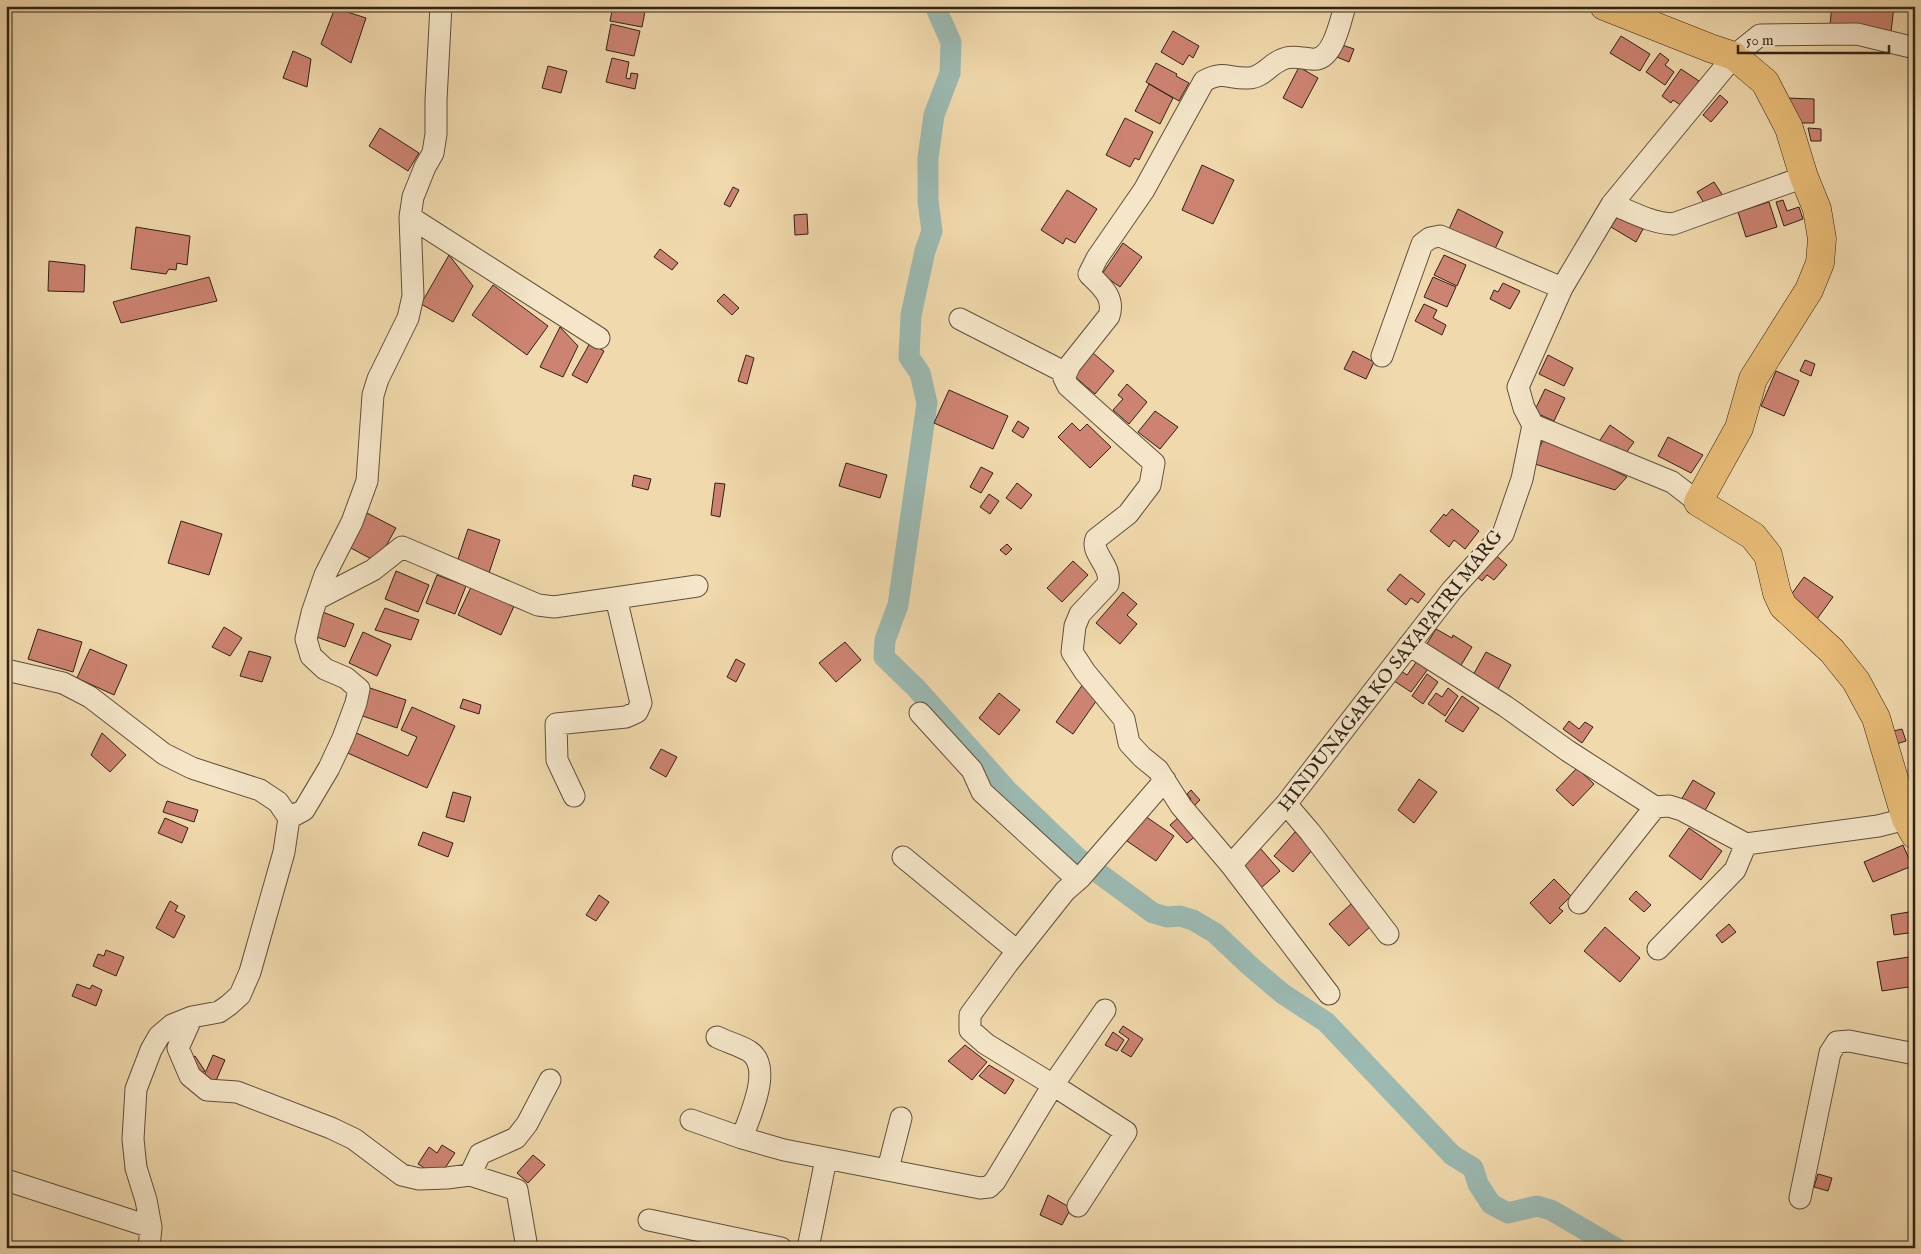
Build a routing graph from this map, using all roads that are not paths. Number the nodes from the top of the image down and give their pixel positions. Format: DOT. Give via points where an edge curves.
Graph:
graph roads {
  1 [pos="441,6"];
  2 [pos="1345,6"];
  3 [pos="1604,6"];
  4 [pos="1915,48"];
  5 [pos="1734,56"];
  6 [pos="1804,176"];
  7 [pos="1612,204"];
  8 [pos="410,217"];
  9 [pos="1562,288"];
  10 [pos="960,319"];
  11 [pos="598,338"];
  12 [pos="1382,356"];
  13 [pos="1066,373"];
  14 [pos="1533,425"];
  15 [pos="1698,502"];
  16 [pos="697,586"];
  17 [pos="616,598"];
  18 [pos="316,600"];
  19 [pos="1409,645"];
  20 [pos="6,670"];
  21 [pos="920,713"];
  22 [pos="1166,780"];
  23 [pos="574,796"];
  24 [pos="1286,804"];
  25 [pos="1655,808"];
  26 [pos="289,818"];
  27 [pos="1911,827"];
  28 [pos="1746,844"];
  29 [pos="903,857"];
  30 [pos="1231,864"];
  31 [pos="1080,879"];
  32 [pos="1579,903"];
  33 [pos="1388,934"];
  34 [pos="1658,948"];
  35 [pos="1017,951"];
  36 [pos="1329,994"];
  37 [pos="1105,1010"];
  38 [pos="192,1017"];
  39 [pos="717,1037"];
  40 [pos="1915,1054"];
  41 [pos="550,1080"];
  42 [pos="1053,1085"];
  43 [pos="901,1118"];
  44 [pos="691,1120"];
  45 [pos="742,1138"];
  46 [pos="826,1158"];
  47 [pos="888,1169"];
  48 [pos="470,1175"];
  49 [pos="6,1180"];
  50 [pos="1800,1198"];
  51 [pos="1078,1206"];
  52 [pos="649,1220"];
  53 [pos="150,1238"];
  54 [pos="527,1248"];
  55 [pos="781,1248"];
  56 [pos="808,1248"];
  1 -- 8 [label="street" via="434,153 413,197"];
  2 -- 13 [label="street" via="1330,50 1323,57 1280,60 1264,73 1250,78 1222,74 1204,81 1144,190 1097,258 1090,274 1110,299 1109,316"];
  3 -- 5 [label="main road"];
  4 -- 5 [label="street" via="1857,34 1760,35"];
  5 -- 6 [label="main road" via="1765,82 1789,128"];
  5 -- 7 [label="street"];
  6 -- 7 [label="street" via="1672,224 1649,220"];
  6 -- 15 [label="main road" via="1817,209 1822,239 1820,263 1808,290 1753,379 1739,428"];
  7 -- 9 [label="street"];
  8 -- 11 [label="street"];
  8 -- 18 [label="street" via="413,296 408,318 373,395 368,481"];
  9 -- 12 [label="street" via="1440,236 1430,238 1422,244"];
  9 -- 14 [label="street" via="1518,386"];
  10 -- 13 [label="street"];
  13 -- 22 [label="street" via="1064,378 1068,386 1154,463 1150,485 1128,514 1094,543 1108,572 1108,584 1080,614 1072,652 1124,719 1129,743"];
  14 -- 15 [label="street" via="1672,482"];
  14 -- 19 [label="street, HINDUNAGAR KO SAYAPATRI MARG" via="1522,479 1503,534 1452,590"];
  15 -- 27 [label="main road" via="1753,536 1768,555 1783,606 1832,651 1856,681 1876,718"];
  16 -- 17 [label="street"];
  17 -- 18 [label="street" via="554,607 538,605 402,547 373,570"];
  17 -- 23 [label="street" via="640,703 637,712 626,717 556,724 557,760"];
  18 -- 26 [label="street" via="306,639 311,656 325,669 346,678 359,689 347,729 330,768 304,810"];
  19 -- 24 [label="street, HINDUNAGAR KO SAYAPATRI MARG"];
  19 -- 25 [label="street"];
  20 -- 26 [label="street" via="63,683 90,697 164,754 192,768 260,790 278,802"];
  21 -- 31 [label="street" via="972,770 982,792"];
  22 -- 30 [label="street" via="1181,806"];
  22 -- 31 [label="street"];
  24 -- 30 [label="street, HINDUNAGAR KO SAYAPATRI MARG"];
  24 -- 33 [label="street"];
  25 -- 28 [label="street" via="1669,806 1682,810"];
  25 -- 32 [label="street"];
  26 -- 38 [label="street" via="284,852 250,972 240,995 218,1012"];
  27 -- 28 [label="street" via="1878,826"];
  28 -- 34 [label="street" via="1735,870"];
  29 -- 35 [label="street"];
  30 -- 36 [label="street"];
  31 -- 35 [label="street" via="1065,891"];
  35 -- 42 [label="street" via="970,1014 970,1030 986,1044"];
  37 -- 42 [label="street"];
  38 -- 48 [label="street" via="178,1048 190,1076 207,1090 237,1092 354,1138 402,1175 419,1179"];
  38 -- 53 [label="street" via="172,1025 159,1036 136,1089 133,1139"];
  39 -- 45 [label="street" via="751,1052 760,1064 761,1079"];
  40 -- 50 [label="street" via="1848,1041 1837,1042 1830,1053"];
  41 -- 48 [label="street" via="516,1138 480,1154"];
  42 -- 47 [label="street" via="989,1187 980,1188"];
  42 -- 51 [label="street" via="1126,1132"];
  43 -- 47 [label="street"];
  44 -- 45 [label="street"];
  45 -- 46 [label="street"];
  46 -- 47 [label="street"];
  46 -- 56 [label="street"];
  48 -- 54 [label="street" via="517,1190"];
  49 -- 53 [label="street"];
  52 -- 55 [label="street"];
}
